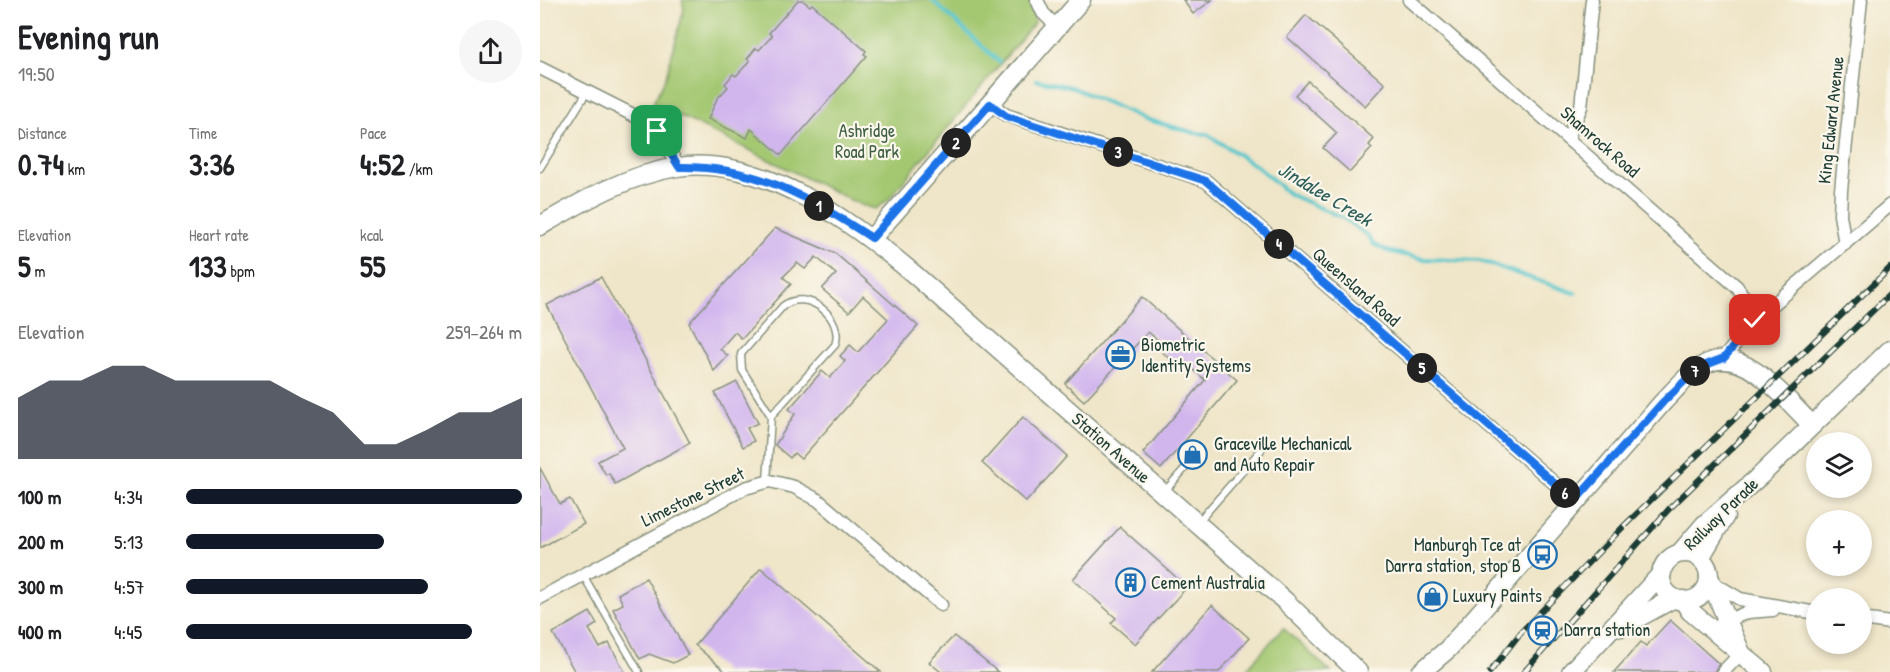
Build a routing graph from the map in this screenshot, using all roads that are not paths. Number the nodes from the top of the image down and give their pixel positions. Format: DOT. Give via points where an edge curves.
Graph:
graph roads {
  1 [pos="1037,0"];
  2 [pos="1082,0"];
  3 [pos="1409,0"];
  4 [pos="1592,0"];
  5 [pos="1862,0"];
  6 [pos="1057,27"];
  7 [pos="540,68"];
  8 [pos="587,92"];
  9 [pos="990,104"];
  10 [pos="1569,138"];
  11 [pos="541,164"];
  12 [pos="679,167"];
  13 [pos="1890,205"];
  14 [pos="540,226"];
  15 [pos="872,238"];
  16 [pos="1845,244"];
  17 [pos="1755,320"];
  18 [pos="1890,350"];
  19 [pos="1724,358"];
  20 [pos="771,416"];
  21 [pos="1812,425"];
  22 [pos="1261,450"];
  23 [pos="1187,466"];
  24 [pos="1762,474"];
  25 [pos="767,482"];
  26 [pos="1163,494"];
  27 [pos="1575,501"];
  28 [pos="1197,524"];
  29 [pos="1680,553"];
  30 [pos="1700,558"];
  31 [pos="1662,573"];
  32 [pos="583,574"];
  33 [pos="1711,580"];
  34 [pos="540,598"];
  35 [pos="1679,599"];
  36 [pos="941,605"];
  37 [pos="1789,609"];
  38 [pos="1806,612"];
  39 [pos="1727,620"];
  40 [pos="1872,620"];
  41 [pos="1890,623"];
  42 [pos="1710,629"];
  43 [pos="1604,637"];
  44 [pos="1448,649"];
  45 [pos="1741,653"];
  46 [pos="1354,666"];
  47 [pos="639,672"];
  48 [pos="1369,672"];
  49 [pos="1421,672"];
  50 [pos="1435,672"];
  51 [pos="1571,672"];
  52 [pos="1723,672"];
  53 [pos="1763,672"];
  1 -- 6 [label="street"];
  2 -- 6 [label="street"];
  3 -- 10 [label="street, Shamrock Road"];
  4 -- 10 [label="street" via="1581,107"];
  5 -- 16 [label="street, King Edward Avenue" via="1841,190"];
  6 -- 9 [label="street"];
  7 -- 8 [label="street"];
  8 -- 11 [label="lane"];
  8 -- 12 [label="street" via="657,131"];
  9 -- 15 [label="street"];
  9 -- 27 [label="street, Queensland Road" via="1006,116 1206,181"];
  10 -- 17 [label="street, Shamrock Road" via="1737,286"];
  12 -- 14 [label="street, Station Avenue" via="628,180"];
  12 -- 15 [label="street, Station Avenue" via="712,166 751,174 790,191"];
  13 -- 16 [label="street"];
  15 -- 26 [label="street, Station Avenue"];
  16 -- 17 [label="street"];
  17 -- 19 [label="street"];
  18 -- 21 [label="street, Railway Parade"];
  19 -- 21 [label="street" via="1752,368"];
  19 -- 27 [label="street" via="1708,363 1687,378"];
  20 -- 20 [label="lane" via="742,370 741,354 783,306 803,299 833,320 838,337"];
  20 -- 25 [label="lane"];
  21 -- 24 [label="street, Railway Parade"];
  22 -- 28 [label="lane"];
  23 -- 26 [label="lane"];
  24 -- 29 [label="street, Railway Parade" via="1704,525"];
  24 -- 30 [label="street, Railway Parade" via="1719,523"];
  25 -- 32 [label="street, Limestone Street" via="745,488"];
  25 -- 36 [label="street, Limestone Street" via="794,487 818,500"];
  26 -- 28 [label="street, Station Avenue"];
  27 -- 44 [label="street"];
  28 -- 46 [label="street, Station Avenue"];
  29 -- 30 [label="street"];
  29 -- 31 [label="street" via="1668,560"];
  30 -- 33 [label="street"];
  31 -- 35 [label="street" via="1664,587"];
  31 -- 43 [label="street"];
  32 -- 34 [label="street, Limestone Street"];
  32 -- 47 [label="lane"];
  33 -- 35 [label="street" via="1698,597"];
  33 -- 37 [label="street" via="1740,599"];
  33 -- 39 [label="street"];
  35 -- 42 [label="street"];
  35 -- 43 [label="street"];
  37 -- 38 [label="street"];
  37 -- 39 [label="street" via="1748,612"];
  39 -- 42 [label="street"];
  39 -- 45 [label="street"];
  40 -- 41 [label="street"];
  42 -- 45 [label="street"];
  43 -- 51 [label="street"];
  44 -- 49 [label="street"];
  44 -- 50 [label="street"];
  45 -- 52 [label="street"];
  45 -- 53 [label="street"];
  46 -- 48 [label="street, Station Avenue"];
}
